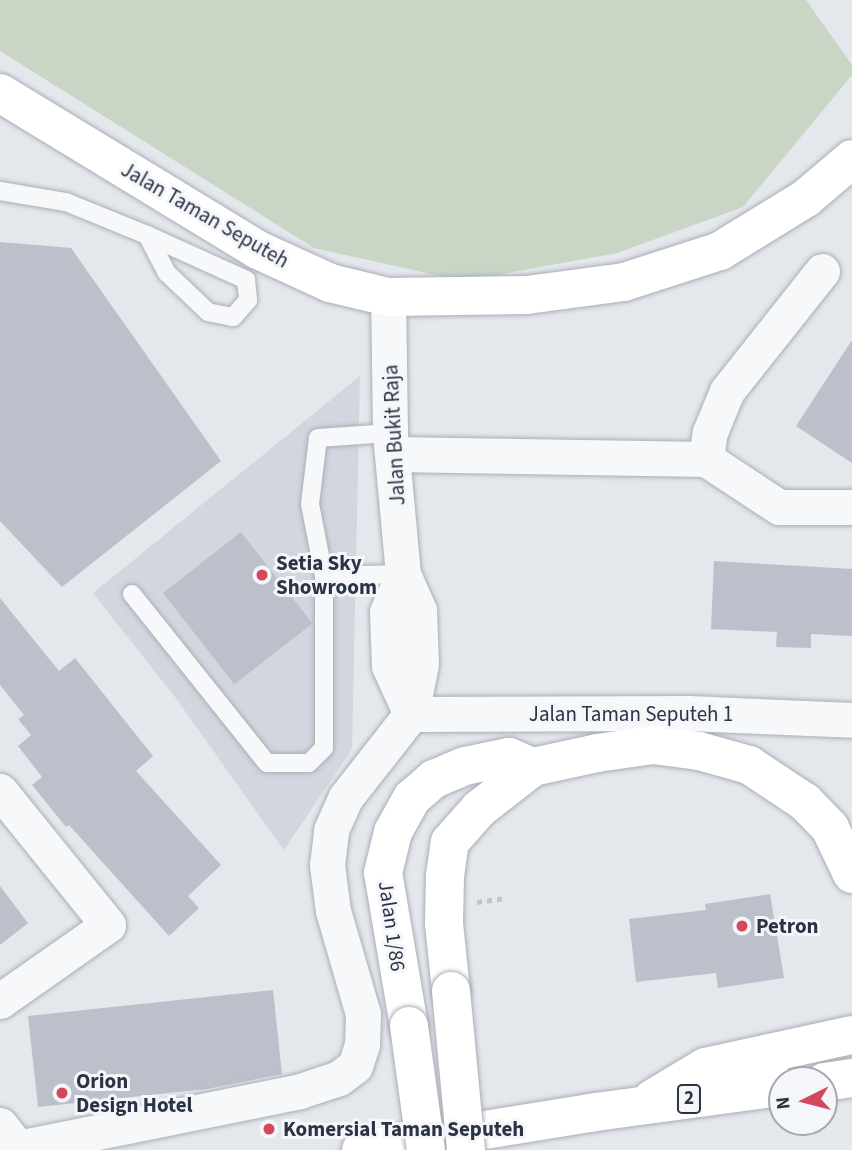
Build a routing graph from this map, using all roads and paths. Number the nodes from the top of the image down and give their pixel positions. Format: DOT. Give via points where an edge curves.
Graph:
graph roads {
  1 [pos="0,93"];
  2 [pos="852,159"];
  3 [pos="0,191"];
  4 [pos="147,234"];
  5 [pos="822,271"];
  6 [pos="388,297"];
  7 [pos="391,443"];
  8 [pos="706,459"];
  9 [pos="852,507"];
  10 [pos="403,574"];
  11 [pos="324,576"];
  12 [pos="132,594"];
  13 [pos="411,715"];
  14 [pos="852,720"];
  15 [pos="533,767"];
  16 [pos="0,790"];
  17 [pos="852,874"];
  18 [pos="507,898"];
  19 [pos="456,913"];
  20 [pos="393,943"];
  21 [pos="0,1001"];
  22 [pos="852,1035"];
  23 [pos="768,1089"];
  24 [pos="642,1106"];
  25 [pos="0,1125"];
  26 [pos="361,1150"];
  27 [pos="426,1150"];
  28 [pos="466,1150"];
  1 -- 6 [label="street, Jalan Taman Seputeh" via="258,250 330,283"];
  2 -- 6 [label="street, Jalan Taman Seputeh" via="806,198 720,251 624,282 527,295"];
  3 -- 4 [label="lane" via="66,202"];
  4 -- 4 [label="lane" via="246,280 248,300 233,317 208,312 167,273"];
  5 -- 8 [label="street" via="727,391 710,432"];
  6 -- 7 [label="street, Jalan Bukit Raja"];
  7 -- 8 [label="street"];
  7 -- 10 [label="street, Jalan Bukit Raja"];
  7 -- 11 [label="lane" via="318,438 310,504"];
  8 -- 9 [label="street" via="779,507"];
  10 -- 11 [label="lane"];
  10 -- 13 [label="street, Jalan Bukit Raja" via="387,612 389,666"];
  11 -- 12 [label="lane" via="324,748 309,763 267,763"];
  13 -- 14 [label="street, Jalan Taman Seputeh 1" via="688,713"];
  13 -- 25 [label="street" via="346,797 331,830 327,865 333,911 363,1014 362,1044 355,1066 339,1078 300,1091 18,1149"];
  15 -- 17 [label="street, Jalan 1/86" via="653,746 699,751 748,765 813,810 830,828"];
  15 -- 19 [label="street, Jalan 1/86" via="479,809 450,842 445,876"];
  15 -- 20 [label="street, Jalan 1/86" via="509,757 485,760 434,779 412,798 393,832 383,873"];
  16 -- 21 [label="street" via="108,925"];
  18 -- 19 [label="path"];
  19 -- 20 [label="street" via="423,891 415,891 403,902"];
  19 -- 28 [label="street, Jalan 1/86, bridge" via="451,991"];
  20 -- 27 [label="street, Jalan 1/86, bridge"];
  22 -- 24 [label="street" via="705,1067"];
  23 -- 24 [label="street, 2"];
  24 -- 26 [label="street, 2"];
}
